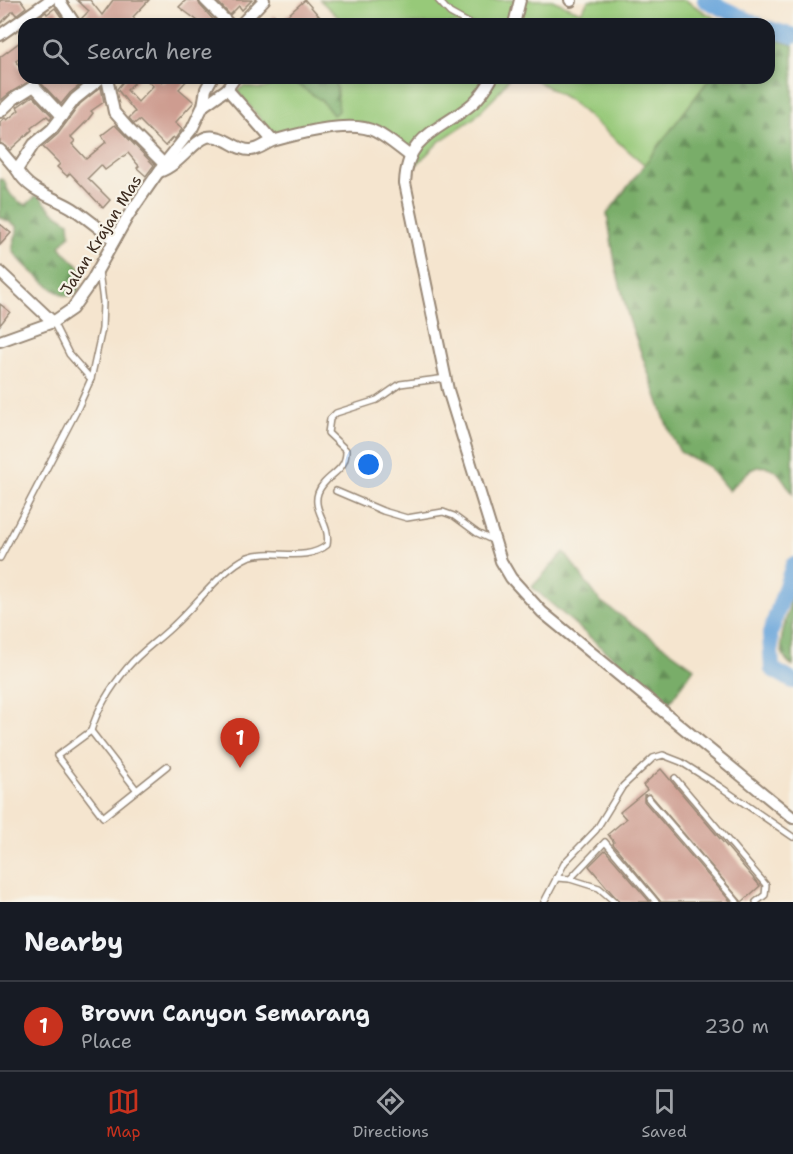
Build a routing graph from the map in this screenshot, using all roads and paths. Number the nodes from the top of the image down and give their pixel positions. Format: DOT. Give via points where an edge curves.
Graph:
graph roads {
  1 [pos="50,0"];
  2 [pos="59,0"];
  3 [pos="206,0"];
  4 [pos="264,0"];
  5 [pos="438,0"];
  6 [pos="520,0"];
  7 [pos="24,18"];
  8 [pos="71,18"];
  9 [pos="223,18"];
  10 [pos="247,18"];
  11 [pos="459,18"];
  12 [pos="516,18"];
  13 [pos="18,22"];
  14 [pos="0,35"];
  15 [pos="94,84"];
  16 [pos="108,84"];
  17 [pos="209,84"];
  18 [pos="231,84"];
  19 [pos="488,84"];
  20 [pos="227,89"];
  21 [pos="203,106"];
  22 [pos="0,112"];
  23 [pos="62,116"];
  24 [pos="272,140"];
  25 [pos="0,150"];
  26 [pos="410,156"];
  27 [pos="161,168"];
  28 [pos="17,170"];
  29 [pos="114,240"];
  30 [pos="99,267"];
  31 [pos="0,272"];
  32 [pos="53,322"];
  33 [pos="3,338"];
  34 [pos="446,378"];
  35 [pos="91,379"];
  36 [pos="336,491"];
  37 [pos="495,542"];
  38 [pos="0,558"];
  39 [pos="91,730"];
  40 [pos="167,766"];
  41 [pos="675,778"];
  42 [pos="136,789"];
  43 [pos="648,798"];
  44 [pos="793,818"];
  45 [pos="793,837"];
  46 [pos="556,878"];
  47 [pos="570,879"];
  48 [pos="544,902"];
  49 [pos="615,902"];
  50 [pos="656,902"];
  51 [pos="737,902"];
  52 [pos="756,902"];
  1 -- 7 [label="street"];
  2 -- 8 [label="street"];
  3 -- 9 [label="street"];
  4 -- 10 [label="street"];
  5 -- 11 [label="lane"];
  6 -- 12 [label="street"];
  13 -- 14 [label="street"];
  15 -- 23 [label="street"];
  16 -- 27 [label="street" via="114,112"];
  17 -- 21 [label="street, Jalan Krajan Mas"];
  18 -- 20 [label="street"];
  19 -- 26 [label="street" via="474,103 424,135"];
  20 -- 21 [label="street"];
  20 -- 24 [label="street"];
  21 -- 27 [label="street, Jalan Krajan Mas" via="192,129"];
  22 -- 23 [label="street" via="34,86"];
  23 -- 28 [label="street" via="33,144"];
  24 -- 26 [label="street" via="363,127"];
  24 -- 27 [label="street" via="260,149 247,150 220,137 207,137 171,167"];
  25 -- 28 [label="street"];
  26 -- 34 [label="street" via="406,169 409,206"];
  27 -- 29 [label="street, Jalan Krajan Mas"];
  28 -- 29 [label="street" via="34,188 77,211"];
  29 -- 30 [label="street, Jalan Krajan Mas"];
  30 -- 32 [label="street, Jalan Krajan Mas" via="72,309"];
  30 -- 35 [label="lane" via="102,329"];
  31 -- 32 [label="street"];
  32 -- 33 [label="street, Jalan Krajan Mas"];
  32 -- 35 [label="lane" via="69,354"];
  34 -- 37 [label="street"];
  34 -- 39 [label="lane" via="400,384 377,400 336,413 330,419 328,433 346,450 346,457 344,465 317,495 316,503 328,530 327,544 309,554 255,555 234,566 175,625 136,657 107,696"];
  35 -- 38 [label="lane"];
  36 -- 37 [label="lane" via="406,518 443,512"];
  37 -- 44 [label="street" via="511,578 542,612"];
  39 -- 42 [label="lane"];
  39 -- 42 [label="lane" via="57,756 104,817"];
  40 -- 42 [label="lane"];
  41 -- 52 [label="lane" via="766,885 765,895"];
  43 -- 51 [label="lane"];
  45 -- 46 [label="lane" via="681,762 663,755 653,758 623,786 596,830 565,862"];
  46 -- 47 [label="lane"];
  46 -- 48 [label="lane"];
  47 -- 49 [label="lane" via="599,888"];
  47 -- 50 [label="lane" via="605,842"];
}
